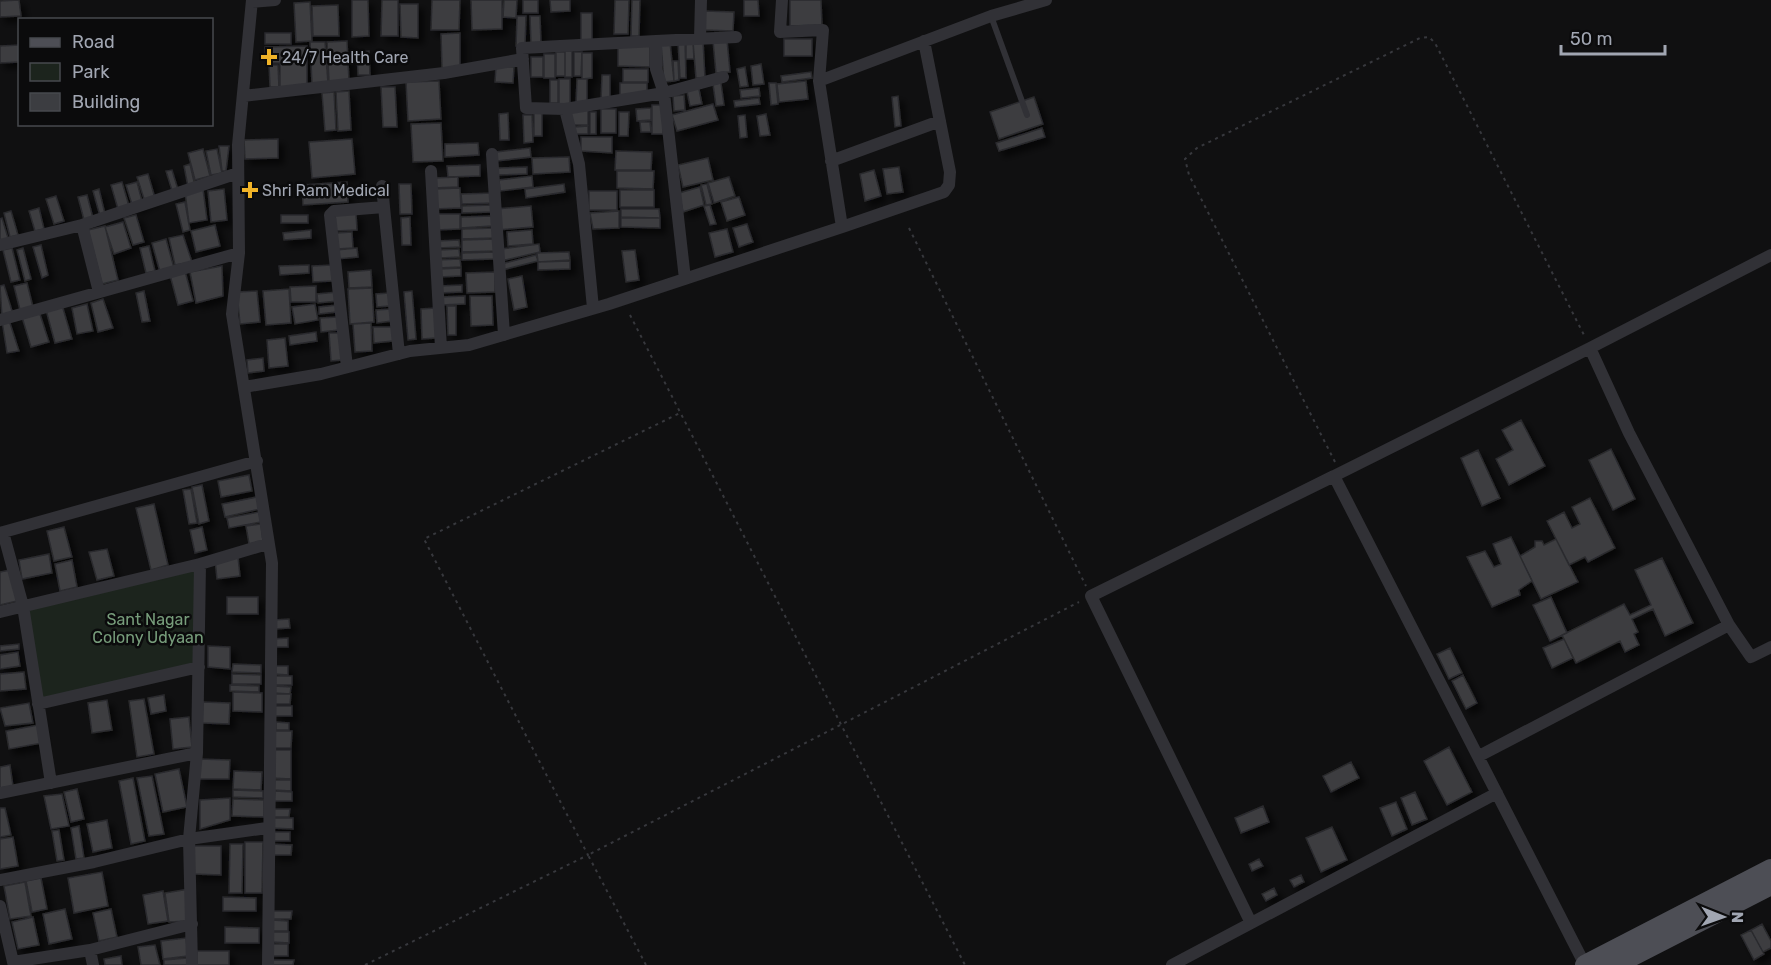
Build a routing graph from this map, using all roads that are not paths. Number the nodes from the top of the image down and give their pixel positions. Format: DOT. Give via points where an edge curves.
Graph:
graph roads {
  1 [pos="275,0"];
  2 [pos="701,0"];
  3 [pos="782,0"];
  4 [pos="1046,0"];
  5 [pos="252,1"];
  6 [pos="991,16"];
  7 [pos="736,37"];
  8 [pos="700,39"];
  9 [pos="656,41"];
  10 [pos="924,41"];
  11 [pos="523,60"];
  12 [pos="723,77"];
  13 [pos="819,81"];
  14 [pos="664,93"];
  15 [pos="243,96"];
  16 [pos="565,109"];
  17 [pos="1027,115"];
  18 [pos="940,121"];
  19 [pos="492,153"];
  20 [pos="831,161"];
  21 [pos="431,171"];
  22 [pos="238,173"];
  23 [pos="382,186"];
  24 [pos="384,207"];
  25 [pos="82,225"];
  26 [pos="842,227"];
  27 [pos="0,244"];
  28 [pos="239,253"];
  29 [pos="1771,255"];
  30 [pos="685,279"];
  31 [pos="99,292"];
  32 [pos="593,308"];
  33 [pos="0,320"];
  34 [pos="504,335"];
  35 [pos="441,348"];
  36 [pos="1590,348"];
  37 [pos="399,354"];
  38 [pos="347,367"];
  39 [pos="244,387"];
  40 [pos="257,461"];
  41 [pos="1337,475"];
  42 [pos="2,533"];
  43 [pos="267,544"];
  44 [pos="200,564"];
  45 [pos="22,606"];
  46 [pos="0,612"];
  47 [pos="1730,625"];
  48 [pos="1771,647"];
  49 [pos="199,668"];
  50 [pos="38,704"];
  51 [pos="197,753"];
  52 [pos="1479,756"];
  53 [pos="51,783"];
  54 [pos="0,793"];
  55 [pos="1497,793"];
  56 [pos="267,828"];
  57 [pos="189,839"];
  58 [pos="1771,868"];
  59 [pos="0,880"];
  60 [pos="1771,885"];
  61 [pos="0,906"];
  62 [pos="1251,923"];
  63 [pos="192,924"];
  64 [pos="90,950"];
  65 [pos="14,963"];
  66 [pos="93,965"];
  67 [pos="192,965"];
  68 [pos="268,965"];
  69 [pos="1172,965"];
  70 [pos="1585,965"];
  71 [pos="1615,965"];
  1 -- 5 [label="street"];
  2 -- 8 [label="street"];
  3 -- 13 [label="street" via="780,32 823,30"];
  4 -- 6 [label="street"];
  5 -- 15 [label="street"];
  6 -- 10 [label="street"];
  6 -- 17 [label="lane"];
  7 -- 8 [label="street"];
  8 -- 9 [label="street"];
  9 -- 11 [label="street" via="522,48"];
  9 -- 14 [label="street" via="656,69"];
  10 -- 13 [label="street"];
  10 -- 18 [label="street"];
  11 -- 15 [label="street"];
  11 -- 16 [label="street" via="526,108"];
  12 -- 14 [label="street"];
  13 -- 20 [label="street"];
  14 -- 16 [label="street"];
  14 -- 30 [label="street"];
  15 -- 22 [label="street"];
  16 -- 32 [label="street" via="579,164"];
  18 -- 20 [label="street"];
  18 -- 26 [label="street" via="950,172 944,192"];
  19 -- 34 [label="street"];
  20 -- 26 [label="street"];
  21 -- 35 [label="street"];
  22 -- 25 [label="street"];
  22 -- 28 [label="street"];
  23 -- 24 [label="street"];
  24 -- 37 [label="street"];
  24 -- 38 [label="street" via="330,215"];
  25 -- 27 [label="street"];
  25 -- 31 [label="street"];
  26 -- 30 [label="street"];
  28 -- 31 [label="street"];
  28 -- 39 [label="street" via="232,314"];
  29 -- 36 [label="street"];
  30 -- 32 [label="street"];
  31 -- 33 [label="street"];
  32 -- 34 [label="street"];
  34 -- 35 [label="street"];
  35 -- 37 [label="street"];
  36 -- 41 [label="street"];
  36 -- 47 [label="street" via="1629,433"];
  37 -- 38 [label="street"];
  38 -- 39 [label="street"];
  39 -- 40 [label="street"];
  40 -- 42 [label="street"];
  40 -- 43 [label="street"];
  41 -- 52 [label="street"];
  41 -- 62 [label="street" via="1091,596"];
  42 -- 45 [label="street"];
  43 -- 44 [label="street"];
  43 -- 56 [label="street" via="272,563 273,603"];
  44 -- 45 [label="street"];
  44 -- 49 [label="street"];
  45 -- 46 [label="street"];
  45 -- 50 [label="street"];
  47 -- 48 [label="street" via="1751,657"];
  47 -- 52 [label="street"];
  49 -- 50 [label="street"];
  49 -- 51 [label="street"];
  50 -- 53 [label="street"];
  51 -- 53 [label="street"];
  51 -- 57 [label="street"];
  52 -- 55 [label="street"];
  53 -- 54 [label="street"];
  55 -- 62 [label="street"];
  55 -- 70 [label="street"];
  56 -- 57 [label="street"];
  56 -- 68 [label="street"];
  57 -- 59 [label="street"];
  57 -- 63 [label="street"];
  58 -- 70 [label="main road"];
  60 -- 71 [label="main road"];
  61 -- 65 [label="street"];
  62 -- 69 [label="street"];
  63 -- 64 [label="street"];
  63 -- 67 [label="street"];
  64 -- 65 [label="street"];
  64 -- 66 [label="street"];
}
